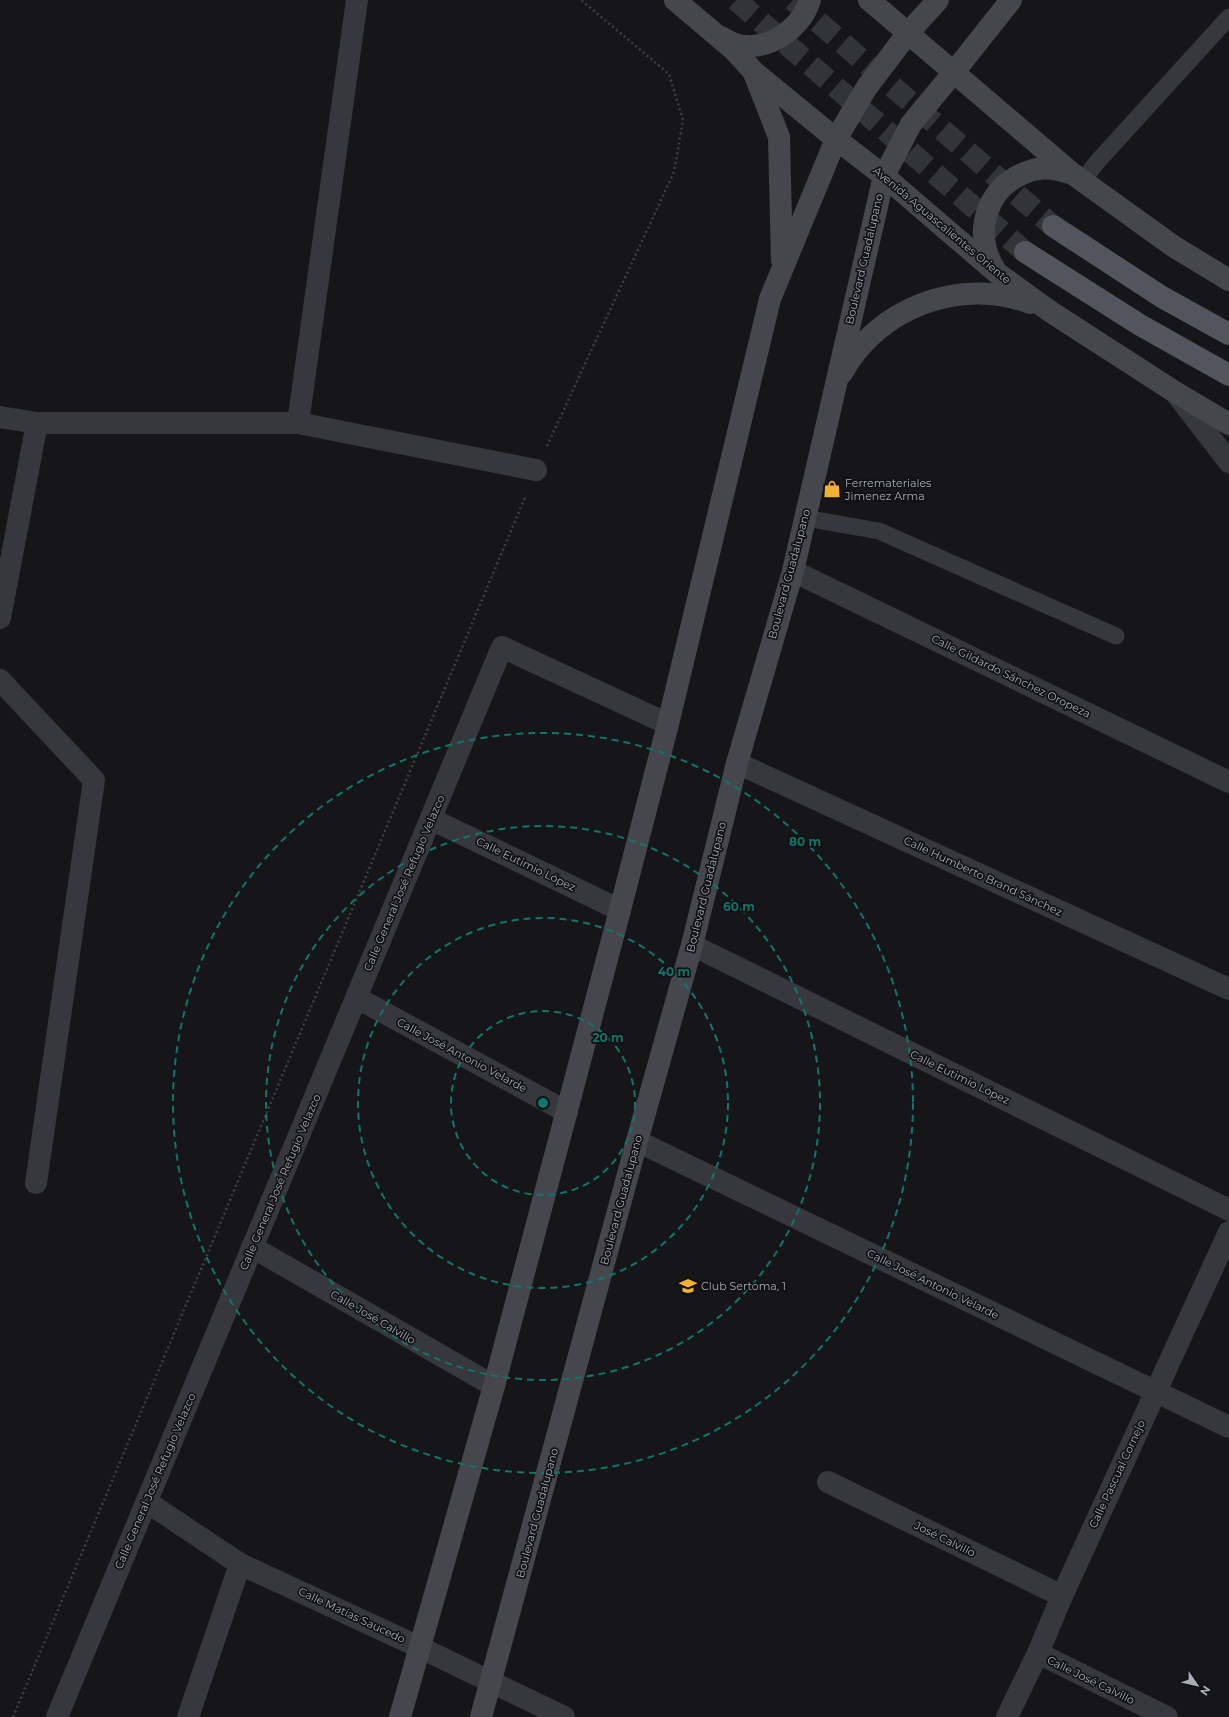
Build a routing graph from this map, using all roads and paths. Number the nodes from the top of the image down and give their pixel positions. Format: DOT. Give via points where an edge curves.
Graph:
graph roads {
  1 [pos="357,0"];
  2 [pos="581,0"];
  3 [pos="675,0"];
  4 [pos="810,0"];
  5 [pos="869,0"];
  6 [pos="938,0"];
  7 [pos="1011,0"];
  8 [pos="1229,17"];
  9 [pos="710,30"];
  10 [pos="908,33"];
  11 [pos="754,72"];
  12 [pos="954,72"];
  13 [pos="836,139"];
  14 [pos="884,176"];
  15 [pos="1078,177"];
  16 [pos="1053,226"];
  17 [pos="1025,252"];
  18 [pos="783,269"];
  19 [pos="997,273"];
  20 [pos="1229,280"];
  21 [pos="1052,312"];
  22 [pos="1229,334"];
  23 [pos="1229,375"];
  24 [pos="832,392"];
  25 [pos="1175,392"];
  26 [pos="0,417"];
  27 [pos="37,423"];
  28 [pos="298,423"];
  29 [pos="1229,424"];
  30 [pos="1229,462"];
  31 [pos="536,470"];
  32 [pos="804,518"];
  33 [pos="793,571"];
  34 [pos="0,618"];
  35 [pos="1116,636"];
  36 [pos="0,680"];
  37 [pos="668,724"];
  38 [pos="737,763"];
  39 [pos="1229,782"];
  40 [pos="431,819"];
  41 [pos="620,910"];
  42 [pos="692,945"];
  43 [pos="1229,989"];
  44 [pos="357,998"];
  45 [pos="567,1112"];
  46 [pos="637,1141"];
  47 [pos="36,1183"];
  48 [pos="1229,1210"];
  49 [pos="1229,1232"];
  50 [pos="252,1247"];
  51 [pos="494,1386"];
  52 [pos="1156,1391"];
  53 [pos="1229,1427"];
  54 [pos="828,1482"];
  55 [pos="146,1502"];
  56 [pos="240,1564"];
  57 [pos="1062,1596"];
  58 [pos="419,1647"];
  59 [pos="1038,1653"];
  60 [pos="491,1682"];
  61 [pos="13,1717"];
  62 [pos="57,1717"];
  63 [pos="188,1717"];
  64 [pos="400,1717"];
  65 [pos="481,1717"];
  66 [pos="564,1717"];
  67 [pos="1007,1717"];
  68 [pos="1167,1717"];
  1 -- 28 [label="street"];
  2 -- 31 [label="path" via="669,74 683,120 674,172"];
  3 -- 9 [label="main road, Avenida Aguascalientes Oriente"];
  4 -- 9 [label="main road" via="800,20 789,31 762,44 733,43"];
  5 -- 10 [label="main road"];
  6 -- 10 [label="main road"];
  7 -- 12 [label="main road, Boulevard Guadalupano"];
  8 -- 15 [label="lane" via="1098,161"];
  9 -- 11 [label="main road, Avenida Aguascalientes Oriente" via="734,50"];
  10 -- 12 [label="main road"];
  10 -- 13 [label="main road" via="867,87"];
  11 -- 13 [label="main road, Avenida Aguascalientes Oriente"];
  11 -- 18 [label="main road" via="779,137"];
  12 -- 14 [label="main road, Boulevard Guadalupano" via="911,124"];
  12 -- 15 [label="main road"];
  13 -- 14 [label="main road, Avenida Aguascalientes Oriente"];
  13 -- 18 [label="main road"];
  14 -- 19 [label="main road, Avenida Aguascalientes Oriente"];
  14 -- 24 [label="main road, Boulevard Guadalupano"];
  15 -- 19 [label="main road" via="1058,169 1028,171 1002,188 992,200 983,229 984,245"];
  15 -- 20 [label="main road" via="1173,246"];
  16 -- 22 [label="main road" via="1162,297"];
  17 -- 23 [label="main road" via="1140,325"];
  18 -- 37 [label="main road" via="770,299"];
  19 -- 21 [label="main road, Avenida Aguascalientes Oriente"];
  21 -- 24 [label="main road" via="1004,295 954,294 929,300 888,321 870,336 855,352"];
  21 -- 25 [label="main road, Avenida Aguascalientes Oriente"];
  24 -- 32 [label="main road, Boulevard Guadalupano"];
  25 -- 29 [label="main road, Avenida Aguascalientes Oriente"];
  25 -- 30 [label="street"];
  26 -- 27 [label="street"];
  27 -- 28 [label="street"];
  27 -- 34 [label="street"];
  28 -- 31 [label="street"];
  31 -- 61 [label="path"];
  32 -- 33 [label="main road, Boulevard Guadalupano"];
  32 -- 35 [label="lane" via="879,531"];
  33 -- 38 [label="main road, Boulevard Guadalupano"];
  33 -- 39 [label="street, Calle Gildardo Sánchez Oropeza"];
  36 -- 47 [label="street" via="94,780"];
  37 -- 40 [label="street, Calle General José Refugio Velazco" via="502,647"];
  37 -- 41 [label="main road"];
  38 -- 42 [label="main road, Boulevard Guadalupano"];
  38 -- 43 [label="street, Calle Humberto Brand Sánchez"];
  40 -- 41 [label="street, Calle Eutimio López"];
  40 -- 44 [label="street, Calle General José Refugio Velazco"];
  41 -- 45 [label="main road"];
  42 -- 46 [label="main road, Boulevard Guadalupano"];
  42 -- 48 [label="street, Calle Eutimio López"];
  44 -- 45 [label="street, Calle José Antonio Velarde"];
  44 -- 50 [label="street, Calle General José Refugio Velazco"];
  45 -- 51 [label="main road"];
  46 -- 52 [label="street, Calle José Antonio Velarde"];
  46 -- 60 [label="main road, Boulevard Guadalupano"];
  49 -- 52 [label="street, Calle Pascual Cornejo"];
  50 -- 51 [label="street, Calle José Calvillo"];
  50 -- 55 [label="street, Calle General José Refugio Velazco"];
  51 -- 58 [label="main road"];
  52 -- 53 [label="street, Calle José Antonio Velarde"];
  52 -- 57 [label="street, Calle Pascual Cornejo"];
  54 -- 57 [label="street, José Calvillo"];
  55 -- 56 [label="street, Calle Matías Saucedo"];
  55 -- 62 [label="street, Calle General José Refugio Velazco"];
  56 -- 58 [label="street, Calle Matías Saucedo"];
  56 -- 63 [label="street"];
  57 -- 59 [label="street, Calle Pascual Cornejo"];
  58 -- 60 [label="street, Calle Matías Saucedo"];
  58 -- 64 [label="main road"];
  59 -- 67 [label="street, Calle Pascual Cornejo"];
  59 -- 68 [label="street, Calle José Calvillo"];
  60 -- 65 [label="main road, Boulevard Guadalupano"];
  60 -- 66 [label="street, Calle Matías Saucedo"];
}
